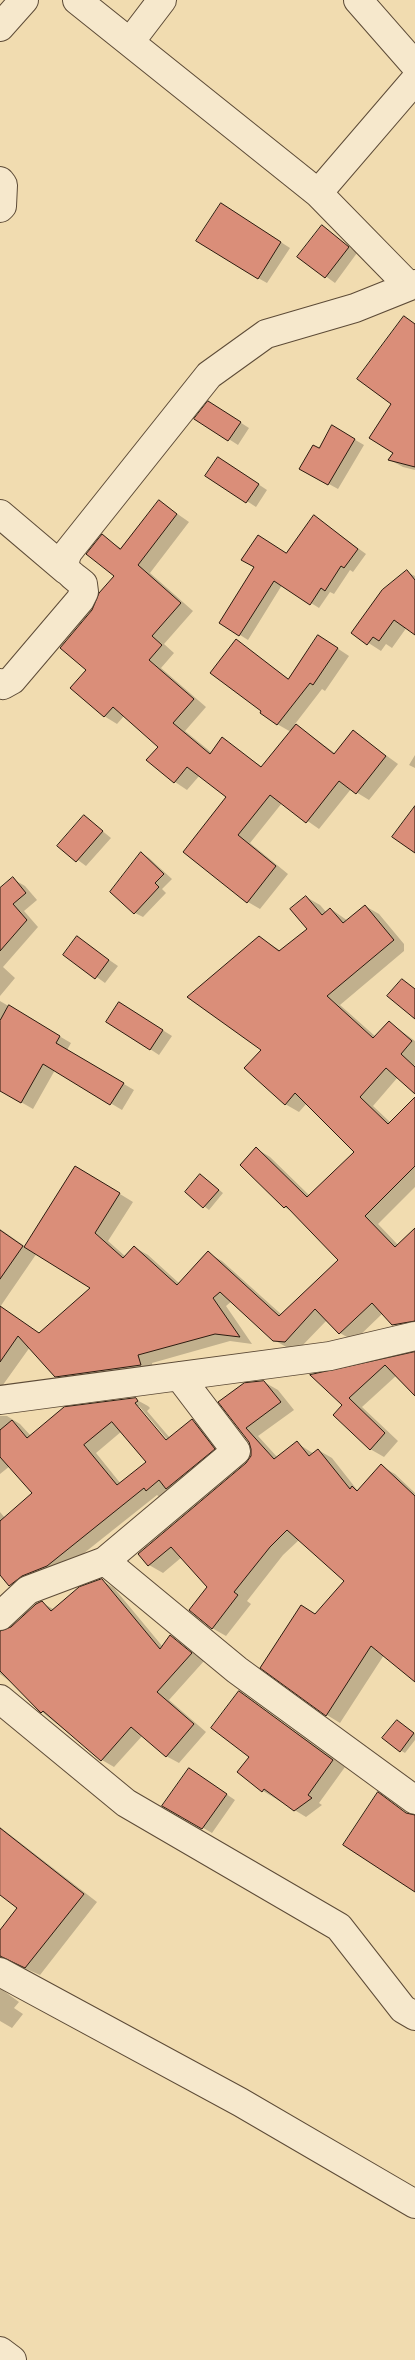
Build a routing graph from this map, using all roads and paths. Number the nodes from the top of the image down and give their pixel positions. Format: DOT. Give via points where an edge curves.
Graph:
graph roads {
  1 [pos="24,0"];
  2 [pos="77,0"];
  3 [pos="162,0"];
  4 [pos="358,0"];
  5 [pos="0,27"];
  6 [pos="130,42"];
  7 [pos="415,65"];
  8 [pos="415,80"];
  9 [pos="0,181"];
  10 [pos="318,193"];
  11 [pos="0,208"];
  12 [pos="412,285"];
  13 [pos="0,514"];
  14 [pos="66,570"];
  15 [pos="0,683"];
  16 [pos="415,1336"];
  17 [pos="179,1376"];
  18 [pos="0,1400"];
  19 [pos="105,1560"];
  20 [pos="0,1616"];
  21 [pos="0,1699"];
  22 [pos="415,1800"];
  23 [pos="0,1972"];
  24 [pos="415,2016"];
  25 [pos="415,2204"];
  26 [pos="0,2351"];
  27 [pos="12,2360"];
  1 -- 5 [label="street"];
  2 -- 6 [label="street"];
  3 -- 6 [label="street"];
  4 -- 7 [label="street"];
  6 -- 10 [label="street"];
  8 -- 10 [label="street"];
  9 -- 11 [label="street"];
  10 -- 12 [label="street"];
  12 -- 14 [label="street" via="355,308 266,334 209,375 68,552 64,561"];
  13 -- 14 [label="street"];
  14 -- 15 [label="street" via="83,584 80,600 12,680 3,685"];
  16 -- 17 [label="street" via="330,1356"];
  17 -- 18 [label="street"];
  17 -- 19 [label="street" via="236,1451"];
  19 -- 20 [label="street" via="28,1590"];
  19 -- 22 [label="street" via="237,1670"];
  21 -- 24 [label="street" via="126,1803 339,1927 403,2008"];
  23 -- 25 [label="street" via="240,2102"];
  26 -- 27 [label="street"];
}
